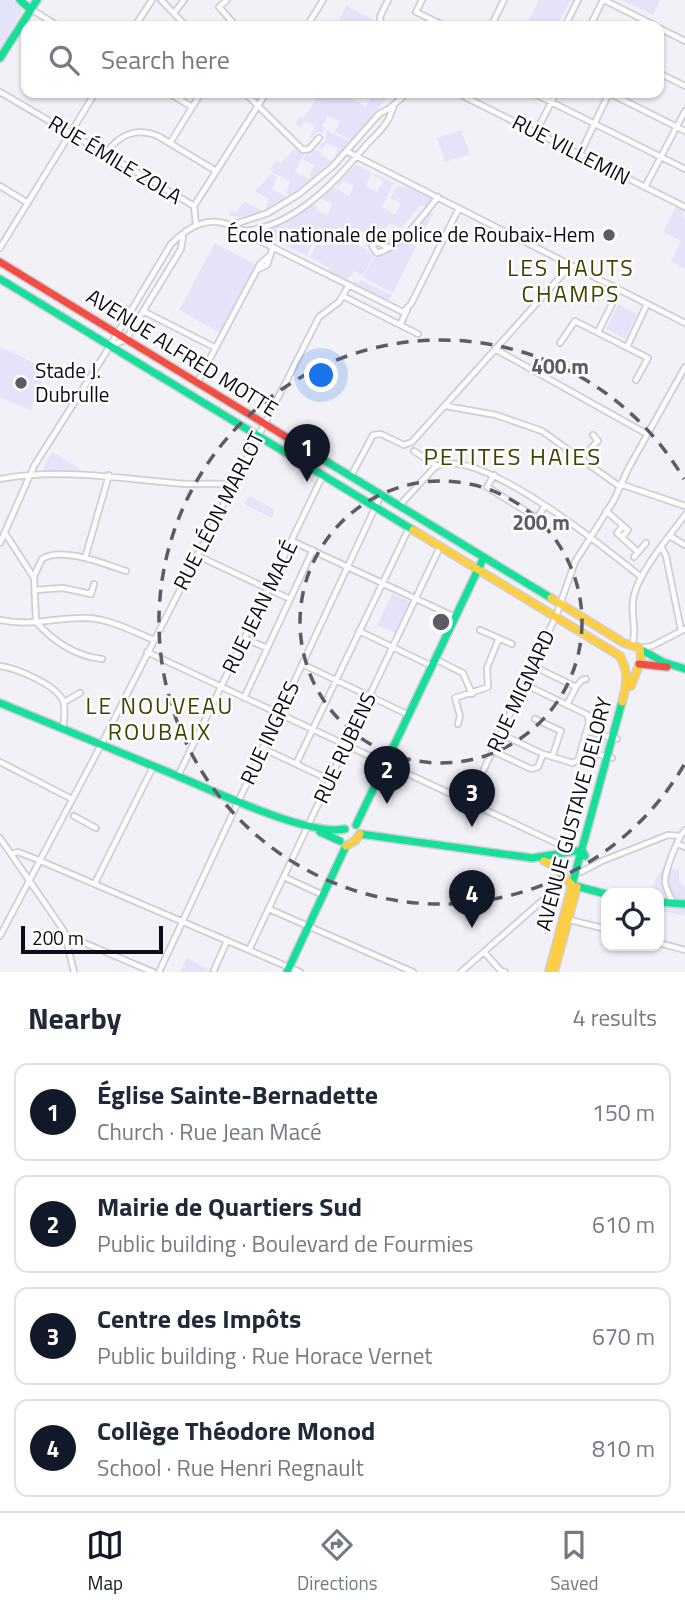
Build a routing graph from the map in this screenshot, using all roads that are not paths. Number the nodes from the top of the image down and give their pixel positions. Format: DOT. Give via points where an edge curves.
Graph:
graph roads {
  1 [pos="20,0"];
  2 [pos="152,0"];
  3 [pos="161,0"];
  4 [pos="184,0"];
  5 [pos="227,0"];
  6 [pos="323,0"];
  7 [pos="388,0"];
  8 [pos="422,0"];
  9 [pos="504,0"];
  10 [pos="578,0"];
  11 [pos="603,0"];
  12 [pos="33,5"];
  13 [pos="174,13"];
  14 [pos="644,20"];
  15 [pos="23,21"];
  16 [pos="52,21"];
  17 [pos="138,21"];
  18 [pos="181,21"];
  19 [pos="232,21"];
  20 [pos="310,21"];
  21 [pos="380,21"];
  22 [pos="435,21"];
  23 [pos="494,21"];
  24 [pos="568,21"];
  25 [pos="592,21"];
  26 [pos="21,24"];
  27 [pos="664,30"];
  28 [pos="685,41"];
  29 [pos="0,58"];
  30 [pos="664,76"];
  31 [pos="685,86"];
  32 [pos="0,92"];
  33 [pos="92,98"];
  34 [pos="177,98"];
  35 [pos="198,98"];
  36 [pos="250,98"];
  37 [pos="263,98"];
  38 [pos="400,98"];
  39 [pos="467,98"];
  40 [pos="543,98"];
  41 [pos="553,98"];
  42 [pos="607,98"];
  43 [pos="619,98"];
  44 [pos="551,102"];
  45 [pos="394,105"];
  46 [pos="258,106"];
  47 [pos="192,107"];
  48 [pos="685,111"];
  49 [pos="595,123"];
  50 [pos="677,127"];
  51 [pos="685,131"];
  52 [pos="536,132"];
  53 [pos="71,133"];
  54 [pos="319,138"];
  55 [pos="170,143"];
  56 [pos="346,151"];
  57 [pos="106,154"];
  58 [pos="579,155"];
  59 [pos="661,156"];
  60 [pos="357,157"];
  61 [pos="685,169"];
  62 [pos="216,171"];
  63 [pos="0,186"];
  64 [pos="645,187"];
  65 [pos="438,197"];
  66 [pos="28,203"];
  67 [pos="194,206"];
  68 [pos="685,207"];
  69 [pos="459,208"];
  70 [pos="196,224"];
  71 [pos="231,225"];
  72 [pos="256,230"];
  73 [pos="183,236"];
  74 [pos="273,247"];
  75 [pos="0,248"];
  76 [pos="389,248"];
  77 [pos="0,262"];
  78 [pos="570,266"];
  79 [pos="0,279"];
  80 [pos="349,285"];
  81 [pos="619,290"];
  82 [pos="343,296"];
  83 [pos="647,304"];
  84 [pos="143,311"];
  85 [pos="406,311"];
  86 [pos="685,323"];
  87 [pos="400,325"];
  88 [pos="598,332"];
  89 [pos="117,333"];
  90 [pos="418,334"];
  91 [pos="126,339"];
  92 [pos="560,343"];
  93 [pos="110,346"];
  94 [pos="627,347"];
  95 [pos="216,348"];
  96 [pos="495,349"];
  97 [pos="685,367"];
  98 [pos="636,380"];
  99 [pos="197,383"];
  100 [pos="445,406"];
  101 [pos="264,424"];
  102 [pos="647,433"];
  103 [pos="258,434"];
  104 [pos="593,435"];
  105 [pos="414,451"];
  106 [pos="581,458"];
  107 [pos="437,466"];
  108 [pos="323,474"];
  109 [pos="30,475"];
  110 [pos="109,475"];
  111 [pos="494,475"];
  112 [pos="351,476"];
  113 [pos="0,479"];
  114 [pos="620,485"];
  115 [pos="232,486"];
  116 [pos="381,495"];
  117 [pos="375,506"];
  118 [pos="399,506"];
  119 [pos="545,506"];
  120 [pos="685,506"];
  121 [pos="606,511"];
  122 [pos="685,515"];
  123 [pos="409,527"];
  124 [pos="5,533"];
  125 [pos="591,535"];
  126 [pos="670,536"];
  127 [pos="292,541"];
  128 [pos="0,543"];
  129 [pos="646,543"];
  130 [pos="685,545"];
  131 [pos="440,546"];
  132 [pos="662,548"];
  133 [pos="313,550"];
  134 [pos="638,552"];
  135 [pos="196,555"];
  136 [pos="484,557"];
  137 [pos="634,557"];
  138 [pos="85,558"];
  139 [pos="347,566"];
  140 [pos="478,569"];
  141 [pos="126,570"];
  142 [pos="641,577"];
  143 [pos="34,578"];
  144 [pos="382,583"];
  145 [pos="94,584"];
  146 [pos="269,589"];
  147 [pos="35,590"];
  148 [pos="416,598"];
  149 [pos="290,599"];
  150 [pos="561,603"];
  151 [pos="455,617"];
  152 [pos="556,617"];
  153 [pos="0,620"];
  154 [pos="36,622"];
  155 [pos="683,629"];
  156 [pos="480,630"];
  157 [pos="359,631"];
  158 [pos="499,638"];
  159 [pos="246,639"];
  160 [pos="154,640"];
  161 [pos="658,642"];
  162 [pos="512,644"];
  163 [pos="393,647"];
  164 [pos="267,648"];
  165 [pos="147,652"];
  166 [pos="639,654"];
  167 [pos="102,659"];
  168 [pos="657,659"];
  169 [pos="434,662"];
  170 [pos="624,662"];
  171 [pos="302,664"];
  172 [pos="0,666"];
  173 [pos="533,666"];
  174 [pos="685,670"];
  175 [pos="586,679"];
  176 [pos="336,680"];
  177 [pos="524,684"];
  178 [pos="576,687"];
  179 [pos="222,688"];
  180 [pos="80,693"];
  181 [pos="472,694"];
  182 [pos="370,696"];
  183 [pos="244,698"];
  184 [pos="64,702"];
  185 [pos="0,703"];
  186 [pos="567,705"];
  187 [pos="279,715"];
  188 [pos="409,715"];
  189 [pos="535,719"];
  190 [pos="458,724"];
  191 [pos="588,727"];
  192 [pos="63,729"];
  193 [pos="312,730"];
  194 [pos="501,734"];
  195 [pos="615,739"];
  196 [pos="101,745"];
  197 [pos="346,746"];
  198 [pos="262,748"];
  199 [pos="582,750"];
  200 [pos="493,751"];
  201 [pos="543,754"];
  202 [pos="552,757"];
  203 [pos="610,758"];
  204 [pos="0,762"];
  205 [pos="296,764"];
  206 [pos="386,764"];
  207 [pos="153,767"];
  208 [pos="178,777"];
  209 [pos="330,780"];
  210 [pos="72,799"];
  211 [pos="238,802"];
  212 [pos="468,803"];
  213 [pos="69,814"];
  214 [pos="356,825"];
  215 [pos="308,827"];
  216 [pos="96,828"];
  217 [pos="345,829"];
  218 [pos="685,830"];
  219 [pos="360,834"];
  220 [pos="680,836"];
  221 [pos="0,838"];
  222 [pos="343,844"];
  223 [pos="677,844"];
  224 [pos="685,847"];
  225 [pos="11,854"];
  226 [pos="581,854"];
  227 [pos="532,858"];
  228 [pos="40,860"];
  229 [pos="603,861"];
  230 [pos="581,872"];
  231 [pos="284,877"];
  232 [pos="564,878"];
  233 [pos="30,881"];
  234 [pos="94,884"];
  235 [pos="575,886"];
  236 [pos="601,893"];
  237 [pos="323,895"];
  238 [pos="664,902"];
  239 [pos="674,903"];
  240 [pos="685,904"];
  241 [pos="269,909"];
  242 [pos="566,919"];
  243 [pos="182,921"];
  244 [pos="308,927"];
  245 [pos="601,928"];
  246 [pos="0,936"];
  247 [pos="227,940"];
  248 [pos="68,944"];
  249 [pos="664,944"];
  250 [pos="249,950"];
  251 [pos="685,950"];
  252 [pos="484,952"];
  253 [pos="214,970"];
  254 [pos="288,970"];
  255 [pos="75,972"];
  256 [pos="153,972"];
  257 [pos="159,972"];
  258 [pos="300,972"];
  259 [pos="413,972"];
  260 [pos="461,972"];
  261 [pos="505,972"];
  262 [pos="551,972"];
  1 -- 12 [label="main road"];
  2 -- 17 [label="street"];
  3 -- 13 [label="street"];
  4 -- 13 [label="street"];
  5 -- 19 [label="street" via="219,7"];
  6 -- 20 [label="street"];
  7 -- 21 [label="street"];
  8 -- 22 [label="street" via="416,12"];
  9 -- 23 [label="street"];
  10 -- 24 [label="street"];
  11 -- 14 [label="street"];
  11 -- 25 [label="street"];
  12 -- 15 [label="main road"];
  12 -- 16 [label="street"];
  13 -- 18 [label="street"];
  26 -- 29 [label="main road"];
  27 -- 28 [label="street"];
  30 -- 31 [label="street"];
  32 -- 53 [label="street, RUE ÉMILE ZOLA"];
  33 -- 53 [label="street"];
  34 -- 47 [label="street"];
  35 -- 47 [label="street"];
  36 -- 46 [label="street"];
  37 -- 46 [label="street"];
  38 -- 45 [label="street"];
  39 -- 52 [label="street, RUE VILLEMIN"];
  40 -- 44 [label="street"];
  41 -- 44 [label="street"];
  42 -- 49 [label="street"];
  43 -- 50 [label="street"];
  44 -- 49 [label="street"];
  44 -- 52 [label="street"];
  45 -- 56 [label="street" via="379,114"];
  45 -- 60 [label="street" via="388,121"];
  46 -- 54 [label="street" via="306,150"];
  46 -- 62 [label="street"];
  47 -- 55 [label="street"];
  48 -- 50 [label="street"];
  49 -- 58 [label="street"];
  49 -- 59 [label="street"];
  50 -- 51 [label="street"];
  50 -- 59 [label="street"];
  52 -- 58 [label="street, RUE VILLEMIN"];
  53 -- 57 [label="street, RUE ÉMILE ZOLA"];
  53 -- 66 [label="street"];
  55 -- 57 [label="street" via="138,132 120,138"];
  55 -- 62 [label="street"];
  56 -- 60 [label="street"];
  56 -- 71 [label="street" via="321,178 291,200"];
  57 -- 67 [label="street, RUE ÉMILE ZOLA"];
  58 -- 64 [label="street, RUE VILLEMIN"];
  59 -- 61 [label="street"];
  59 -- 64 [label="street"];
  60 -- 65 [label="street"];
  60 -- 72 [label="street" via="311,201"];
  62 -- 67 [label="street"];
  63 -- 66 [label="street"];
  64 -- 68 [label="street, RUE VILLEMIN"];
  65 -- 69 [label="street"];
  65 -- 76 [label="street"];
  66 -- 75 [label="street"];
  67 -- 70 [label="street"];
  69 -- 78 [label="street"];
  69 -- 85 [label="street"];
  70 -- 71 [label="street"];
  70 -- 73 [label="street"];
  71 -- 72 [label="street" via="242,231"];
  72 -- 74 [label="street" via="258,240"];
  73 -- 84 [label="street" via="181,249"];
  73 -- 89 [label="street" via="169,247"];
  74 -- 80 [label="street"];
  74 -- 95 [label="street"];
  77 -- 89 [label="main road, AVENUE ALFRED MOTTE"];
  78 -- 81 [label="street"];
  78 -- 96 [label="street"];
  79 -- 93 [label="main road, AVENUE ALFRED MOTTE"];
  80 -- 82 [label="street, RUE LÉON MARLOT"];
  80 -- 85 [label="street"];
  81 -- 83 [label="street"];
  81 -- 88 [label="street"];
  82 -- 87 [label="street"];
  82 -- 101 [label="street, RUE LÉON MARLOT" via="319,317"];
  83 -- 86 [label="street"];
  83 -- 94 [label="street"];
  84 -- 91 [label="street"];
  84 -- 95 [label="street"];
  85 -- 87 [label="street"];
  87 -- 90 [label="street"];
  88 -- 92 [label="street" via="575,321"];
  88 -- 94 [label="street"];
  89 -- 91 [label="main road, AVENUE ALFRED MOTTE"];
  89 -- 93 [label="street"];
  91 -- 93 [label="street"];
  91 -- 99 [label="main road, AVENUE ALFRED MOTTE"];
  93 -- 103 [label="main road, AVENUE ALFRED MOTTE"];
  93 -- 109 [label="street"];
  94 -- 98 [label="street" via="648,358"];
  95 -- 99 [label="street"];
  96 -- 100 [label="street"];
  96 -- 102 [label="street"];
  97 -- 102 [label="street"];
  99 -- 101 [label="main road, AVENUE ALFRED MOTTE"];
  100 -- 106 [label="street" via="496,415 542,431"];
  100 -- 112 [label="street" via="409,444 373,435"];
  101 -- 103 [label="street, RUE LÉON MARLOT"];
  101 -- 112 [label="main road, AVENUE ALFRED MOTTE"];
  102 -- 114 [label="street"];
  103 -- 108 [label="main road, AVENUE ALFRED MOTTE"];
  103 -- 115 [label="street, RUE LÉON MARLOT"];
  104 -- 106 [label="street" via="598,441"];
  105 -- 107 [label="street"];
  106 -- 114 [label="street"];
  107 -- 111 [label="street" via="453,462"];
  107 -- 118 [label="street"];
  108 -- 117 [label="main road, AVENUE ALFRED MOTTE"];
  108 -- 127 [label="street, RUE JEAN MACÉ"];
  109 -- 110 [label="street"];
  109 -- 113 [label="street"];
  109 -- 124 [label="street"];
  110 -- 115 [label="street"];
  110 -- 138 [label="street"];
  111 -- 119 [label="street"];
  111 -- 119 [label="street" via="487,487 520,508 537,518"];
  112 -- 116 [label="main road, AVENUE ALFRED MOTTE"];
  114 -- 120 [label="street"];
  114 -- 121 [label="street"];
  115 -- 135 [label="street, RUE LÉON MARLOT"];
  116 -- 117 [label="street, RUE INGRES"];
  116 -- 118 [label="main road, AVENUE ALFRED MOTTE"];
  117 -- 123 [label="main road, AVENUE ALFRED MOTTE"];
  117 -- 139 [label="street, RUE INGRES"];
  118 -- 136 [label="main road, AVENUE ALFRED MOTTE"];
  119 -- 125 [label="street"];
  121 -- 125 [label="street"];
  121 -- 134 [label="street" via="623,526 617,533"];
  122 -- 126 [label="street"];
  123 -- 131 [label="main road, AVENUE ALFRED MOTTE"];
  123 -- 144 [label="street"];
  124 -- 128 [label="street"];
  124 -- 143 [label="street"];
  125 -- 142 [label="street"];
  125 -- 150 [label="street"];
  126 -- 130 [label="street"];
  126 -- 132 [label="street"];
  127 -- 133 [label="street"];
  127 -- 146 [label="street, RUE JEAN MACÉ"];
  129 -- 134 [label="street"];
  131 -- 140 [label="main road, AVENUE ALFRED MOTTE"];
  131 -- 148 [label="street, RUE RUBENS"];
  132 -- 142 [label="street"];
  132 -- 155 [label="street"];
  133 -- 139 [label="street"];
  133 -- 149 [label="street"];
  134 -- 137 [label="street"];
  135 -- 146 [label="street"];
  135 -- 160 [label="street, RUE LÉON MARLOT"];
  136 -- 140 [label="main road"];
  136 -- 150 [label="main road, AVENUE ALFRED MOTTE"];
  138 -- 141 [label="street"];
  138 -- 143 [label="street" via="49,555 39,562"];
  139 -- 144 [label="street"];
  139 -- 171 [label="street, RUE INGRES"];
  140 -- 151 [label="main road"];
  140 -- 152 [label="main road, AVENUE ALFRED MOTTE"];
  142 -- 166 [label="street" via="632,602"];
  143 -- 147 [label="street"];
  144 -- 148 [label="street"];
  144 -- 157 [label="street"];
  145 -- 147 [label="street" via="91,594 63,588"];
  146 -- 149 [label="street"];
  146 -- 159 [label="street, RUE JEAN MACÉ"];
  147 -- 154 [label="street"];
  148 -- 151 [label="street"];
  148 -- 163 [label="street, RUE RUBENS"];
  149 -- 164 [label="street"];
  150 -- 152 [label="street"];
  150 -- 166 [label="main road, AVENUE ALFRED MOTTE"];
  151 -- 169 [label="main road"];
  152 -- 170 [label="main road, AVENUE ALFRED MOTTE"];
  152 -- 173 [label="street, RUE MIGNARD"];
  153 -- 154 [label="street"];
  154 -- 160 [label="street" via="95,618"];
  154 -- 167 [label="street" via="66,648"];
  155 -- 161 [label="street"];
  156 -- 158 [label="street"];
  157 -- 163 [label="street"];
  157 -- 176 [label="street"];
  158 -- 162 [label="street"];
  158 -- 181 [label="street" via="486,668 489,685"];
  159 -- 164 [label="street"];
  159 -- 179 [label="street, RUE JEAN MACÉ"];
  160 -- 165 [label="street, RUE LÉON MARLOT"];
  161 -- 166 [label="street"];
  161 -- 168 [label="street" via="653,651"];
  163 -- 169 [label="street"];
  163 -- 182 [label="street, RUE RUBENS"];
  164 -- 183 [label="street"];
  165 -- 179 [label="street"];
  165 -- 196 [label="street, RUE LÉON MARLOT"];
  166 -- 168 [label="main road, AVENUE ALFRED MOTTE"];
  166 -- 170 [label="main road" via="631,667"];
  166 -- 170 [label="main road" via="623,650"];
  166 -- 174 [label="main road"];
  166 -- 195 [label="main road, AVENUE GUSTAVE DELORY"];
  168 -- 174 [label="main road, AVENUE ALFRED MOTTE"];
  169 -- 181 [label="street" via="463,673"];
  169 -- 188 [label="main road"];
  170 -- 195 [label="main road, AVENUE GUSTAVE DELORY" via="627,683"];
  171 -- 176 [label="street"];
  171 -- 187 [label="street, RUE INGRES"];
  172 -- 184 [label="street" via="52,687"];
  173 -- 177 [label="street, RUE MIGNARD"];
  173 -- 178 [label="street"];
  175 -- 178 [label="street"];
  176 -- 182 [label="street"];
  176 -- 193 [label="street"];
  177 -- 186 [label="street"];
  177 -- 194 [label="street, RUE MIGNARD"];
  178 -- 186 [label="street"];
  179 -- 183 [label="street"];
  179 -- 208 [label="street, RUE JEAN MACÉ"];
  180 -- 184 [label="street"];
  181 -- 190 [label="street" via="455,698"];
  182 -- 188 [label="street"];
  182 -- 197 [label="street, RUE RUBENS"];
  183 -- 187 [label="street"];
  184 -- 192 [label="street"];
  185 -- 192 [label="main road"];
  186 -- 191 [label="street" via="588,715"];
  187 -- 193 [label="street"];
  187 -- 198 [label="street, RUE INGRES"];
  188 -- 206 [label="main road"];
  189 -- 202 [label="street" via="561,732"];
  191 -- 195 [label="street"];
  191 -- 199 [label="street"];
  192 -- 196 [label="main road"];
  193 -- 197 [label="street"];
  193 -- 205 [label="street"];
  194 -- 200 [label="street, RUE MIGNARD"];
  194 -- 201 [label="street"];
  195 -- 203 [label="main road, AVENUE GUSTAVE DELORY"];
  196 -- 207 [label="main road"];
  196 -- 210 [label="street, RUE LÉON MARLOT"];
  197 -- 206 [label="street"];
  197 -- 209 [label="street, RUE RUBENS"];
  198 -- 205 [label="street"];
  198 -- 211 [label="street, RUE INGRES"];
  199 -- 202 [label="street" via="573,763"];
  199 -- 203 [label="street"];
  200 -- 201 [label="street" via="531,769 538,767"];
  200 -- 212 [label="street, RUE MIGNARD"];
  201 -- 202 [label="street"];
  203 -- 226 [label="main road, AVENUE GUSTAVE DELORY"];
  204 -- 210 [label="street"];
  205 -- 209 [label="street"];
  206 -- 212 [label="street"];
  206 -- 214 [label="main road"];
  207 -- 208 [label="main road"];
  207 -- 234 [label="street"];
  208 -- 211 [label="main road"];
  209 -- 215 [label="street, RUE RUBENS"];
  210 -- 213 [label="street, RUE LÉON MARLOT"];
  211 -- 215 [label="main road"];
  211 -- 243 [label="street, RUE INGRES"];
  212 -- 226 [label="street"];
  213 -- 216 [label="street"];
  213 -- 228 [label="street, RUE LÉON MARLOT"];
  214 -- 217 [label="main road"];
  214 -- 219 [label="main road"];
  215 -- 217 [label="main road"];
  215 -- 222 [label="main road"];
  215 -- 231 [label="street, RUE RUBENS"];
  217 -- 222 [label="main road" via="340,836"];
  218 -- 220 [label="street"];
  219 -- 222 [label="main road"];
  219 -- 227 [label="main road"];
  220 -- 223 [label="street"];
  220 -- 229 [label="street" via="668,835"];
  221 -- 225 [label="street"];
  222 -- 237 [label="main road"];
  223 -- 224 [label="street"];
  223 -- 239 [label="street" via="665,881"];
  225 -- 228 [label="street"];
  225 -- 233 [label="street"];
  226 -- 227 [label="main road"];
  226 -- 229 [label="street"];
  226 -- 230 [label="main road, AVENUE GUSTAVE DELORY"];
  226 -- 235 [label="main road, AVENUE GUSTAVE DELORY"];
  227 -- 232 [label="main road" via="553,864"];
  228 -- 233 [label="street, RUE LÉON MARLOT"];
  228 -- 234 [label="street"];
  229 -- 230 [label="street"];
  230 -- 235 [label="main road, AVENUE GUSTAVE DELORY"];
  231 -- 237 [label="street"];
  231 -- 241 [label="street, RUE RUBENS"];
  232 -- 235 [label="main road"];
  232 -- 252 [label="street"];
  233 -- 246 [label="street, RUE LÉON MARLOT"];
  233 -- 248 [label="street"];
  234 -- 243 [label="street"];
  235 -- 236 [label="main road"];
  235 -- 242 [label="main road, AVENUE GUSTAVE DELORY"];
  237 -- 244 [label="main road"];
  238 -- 239 [label="main road"];
  239 -- 240 [label="main road"];
  241 -- 244 [label="street"];
  241 -- 250 [label="street, RUE RUBENS"];
  242 -- 245 [label="street"];
  242 -- 262 [label="main road, AVENUE GUSTAVE DELORY"];
  243 -- 247 [label="street"];
  243 -- 257 [label="street, RUE INGRES"];
  244 -- 254 [label="main road"];
  244 -- 259 [label="street"];
  247 -- 250 [label="street"];
  247 -- 253 [label="street"];
  248 -- 255 [label="street"];
  248 -- 256 [label="street" via="82,942"];
  249 -- 251 [label="street"];
  250 -- 254 [label="street"];
  252 -- 260 [label="street"];
  252 -- 261 [label="street"];
  254 -- 258 [label="street"];
}
